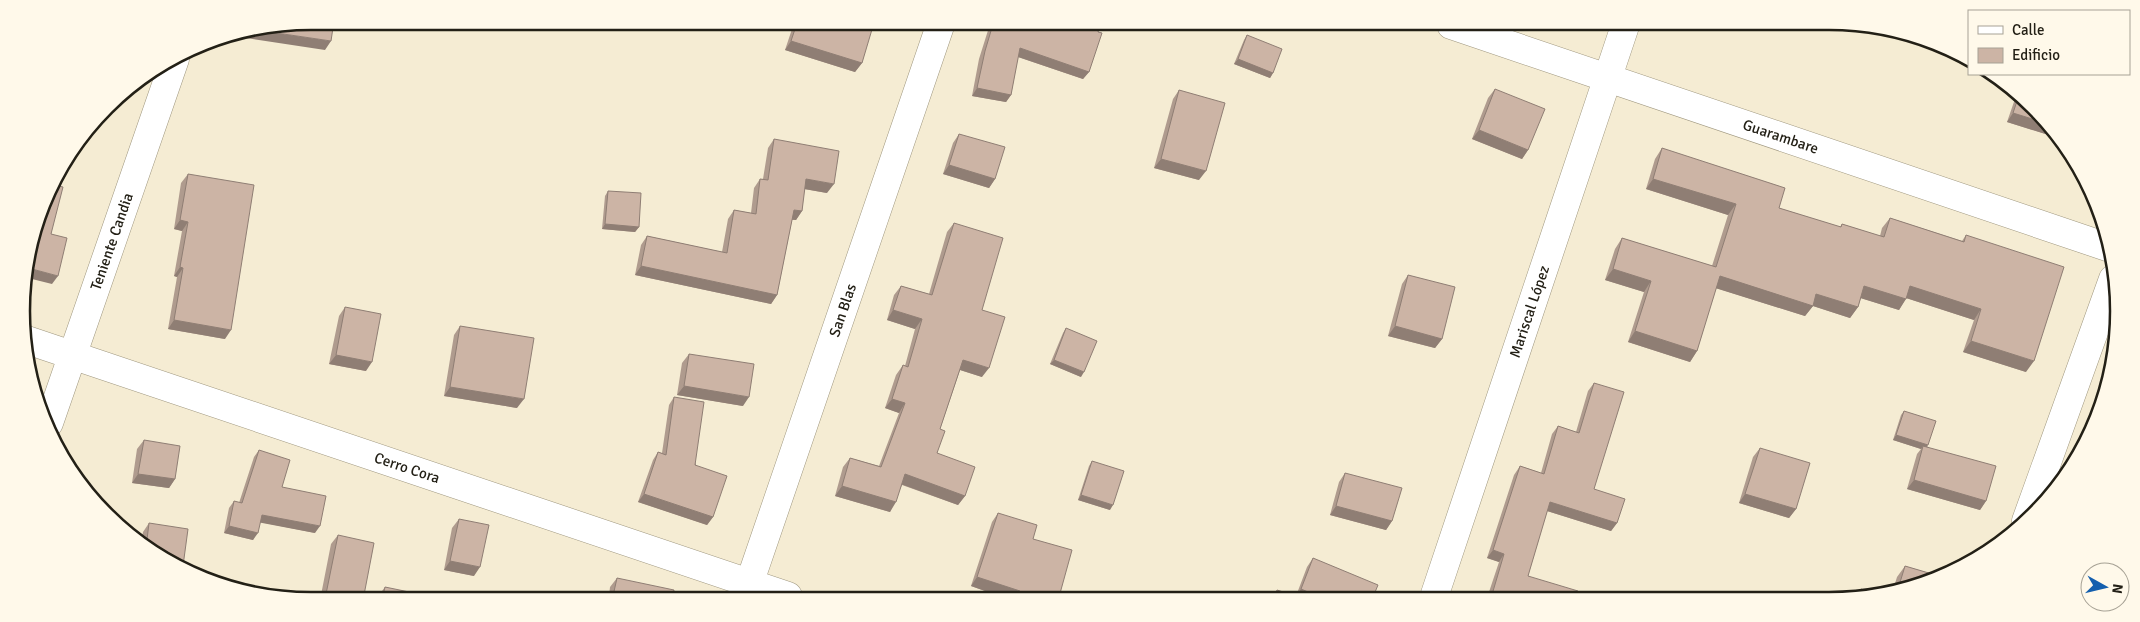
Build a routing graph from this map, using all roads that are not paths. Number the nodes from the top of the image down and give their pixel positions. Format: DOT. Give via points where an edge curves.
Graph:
graph roads {
  1 [pos="939,30"];
  2 [pos="1466,30"];
  3 [pos="1624,30"];
  4 [pos="172,67"];
  5 [pos="1608,78"];
  6 [pos="2102,245"];
  7 [pos="2109,290"];
  8 [pos="32,342"];
  9 [pos="73,356"];
  10 [pos="51,419"];
  11 [pos="2031,506"];
  12 [pos="747,590"];
  13 [pos="761,592"];
  14 [pos="1436,592"];
  1 -- 12 [label="street, San Blas"];
  2 -- 5 [label="street, Guarambare"];
  3 -- 5 [label="street, Mariscal López"];
  4 -- 9 [label="street, Teniente Candia"];
  5 -- 6 [label="street, Guarambare"];
  5 -- 14 [label="street, Mariscal López"];
  7 -- 11 [label="street"];
  8 -- 9 [label="street, Cerro Cora"];
  9 -- 10 [label="street, Teniente Candia"];
  9 -- 12 [label="street, Cerro Cora"];
  12 -- 13 [label="street, Cerro Cora"];
}
